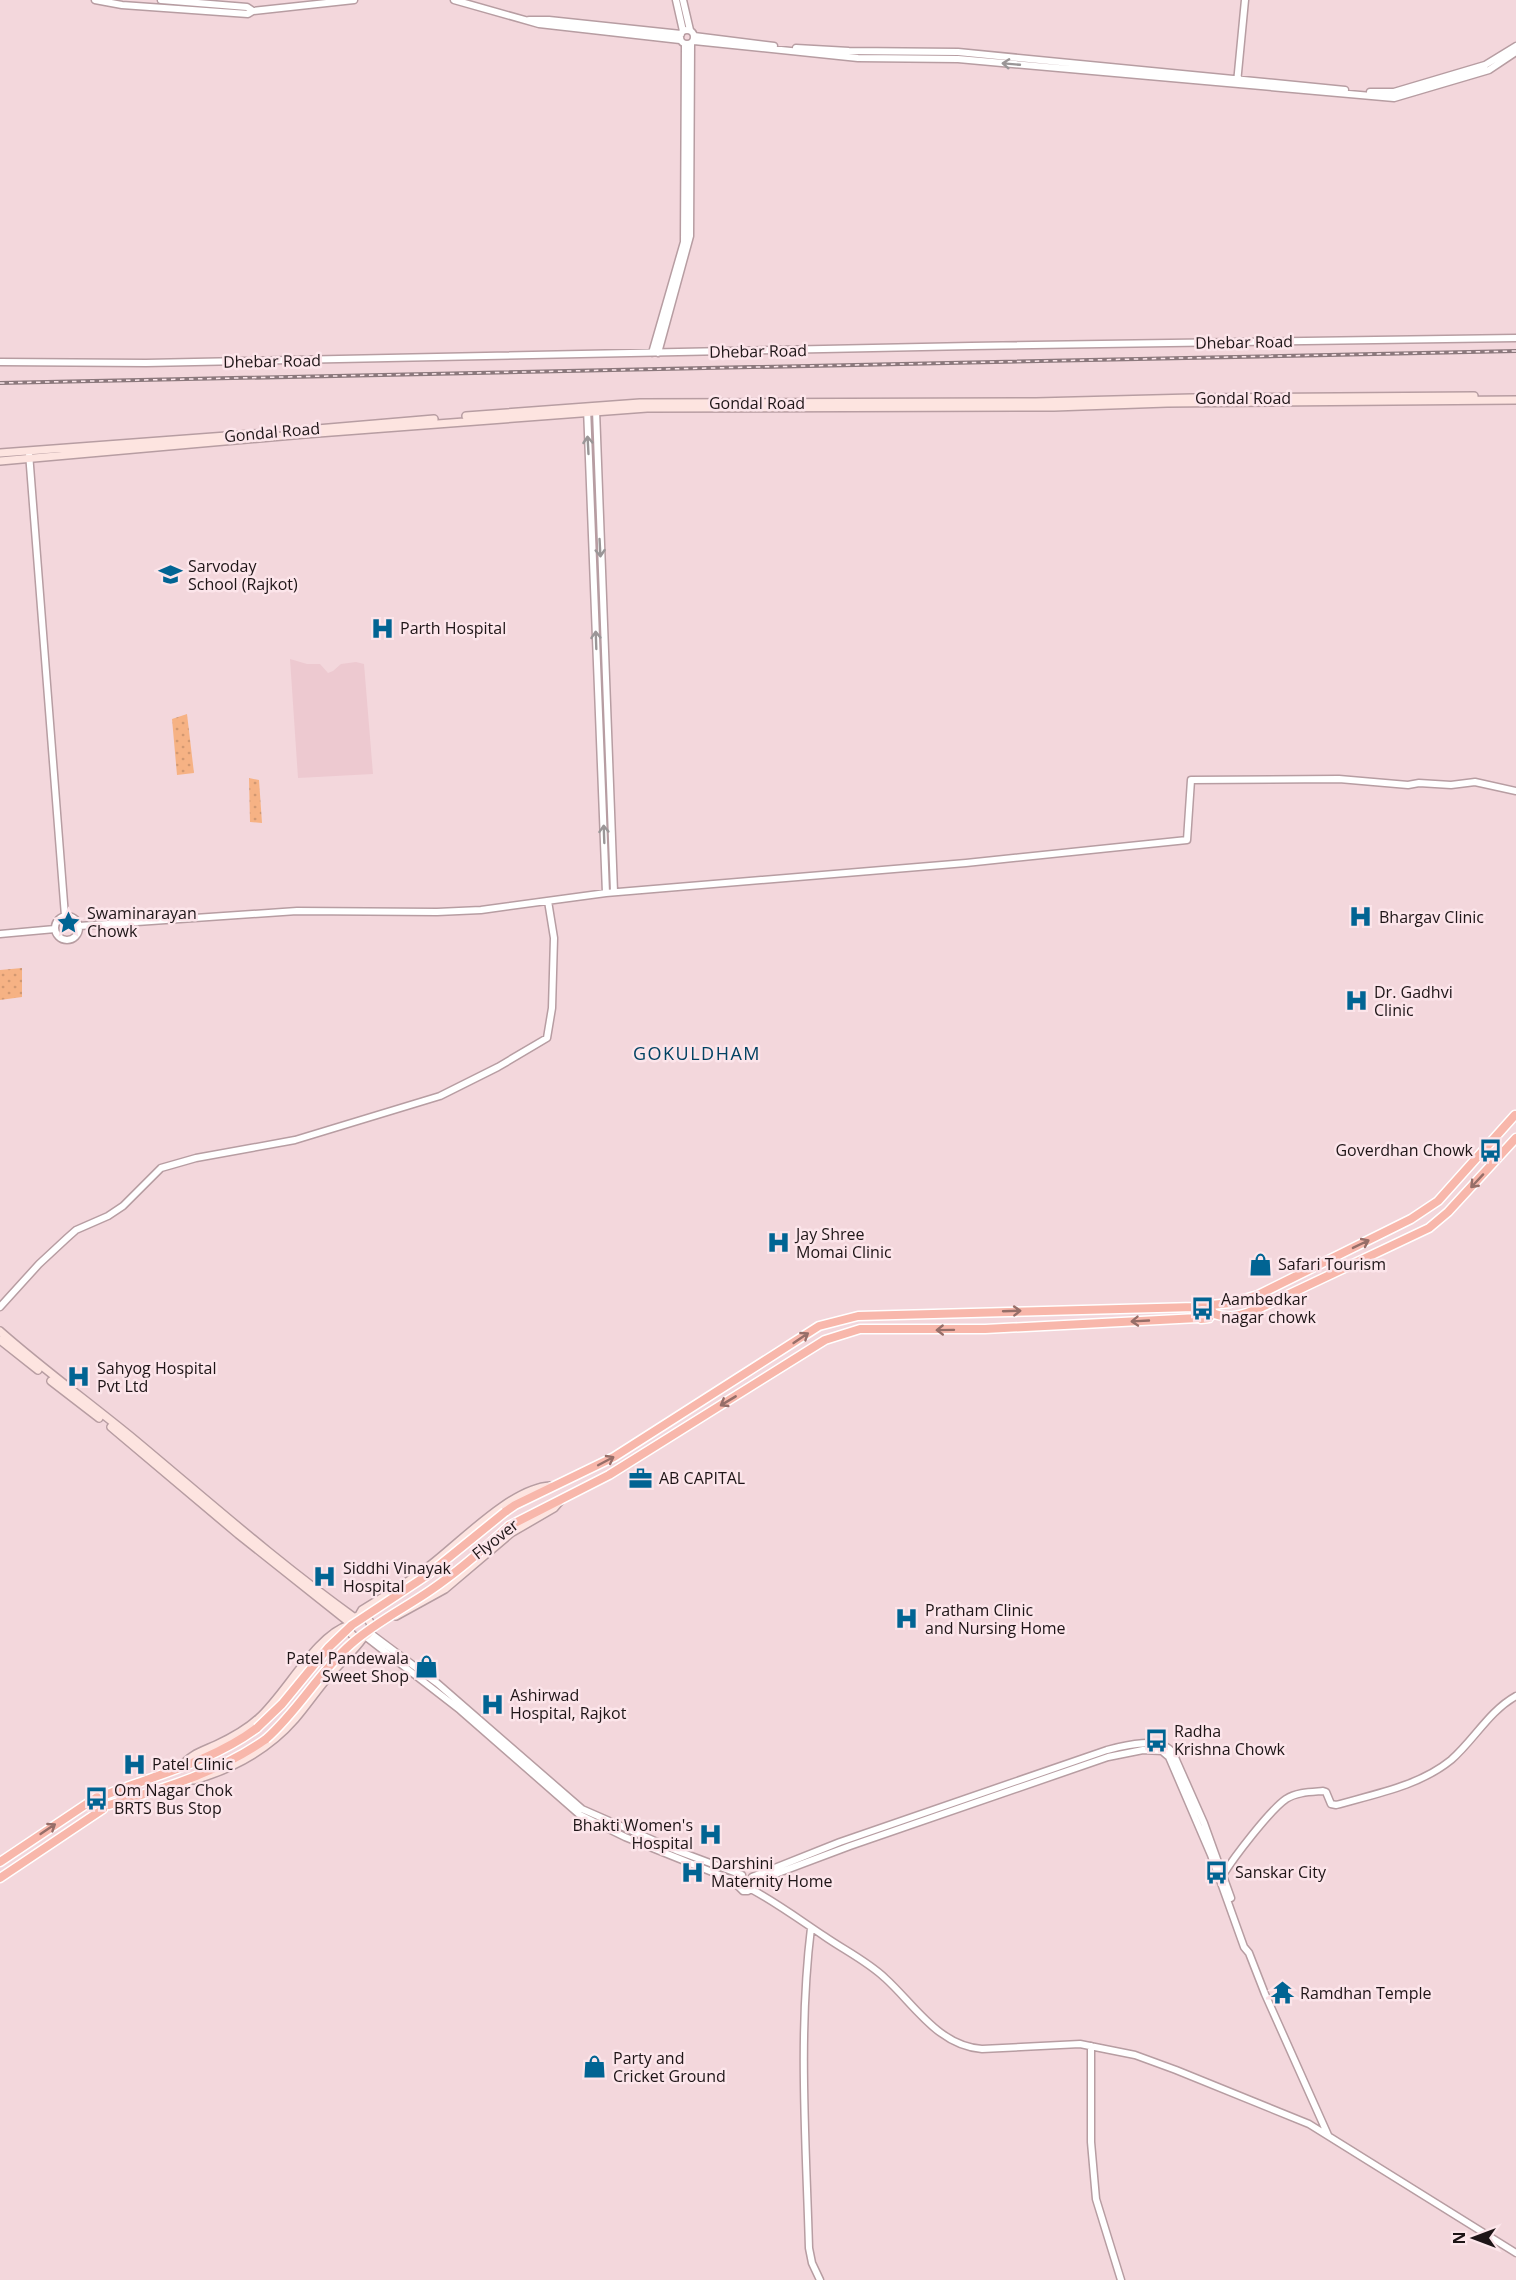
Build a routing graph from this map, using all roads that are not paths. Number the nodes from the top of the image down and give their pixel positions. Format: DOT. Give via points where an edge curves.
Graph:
graph roads {
  1 [pos="95,0"];
  2 [pos="161,0"];
  3 [pos="354,0"];
  4 [pos="454,0"];
  5 [pos="676,0"];
  6 [pos="683,0"];
  7 [pos="1245,0"];
  8 [pos="254,11"];
  9 [pos="687,38"];
  10 [pos="1516,46"];
  11 [pos="1516,52"];
  12 [pos="1237,82"];
  13 [pos="1516,338"];
  14 [pos="655,353"];
  15 [pos="0,362"];
  16 [pos="1516,395"];
  17 [pos="1516,400"];
  18 [pos="596,409"];
  19 [pos="587,410"];
  20 [pos="0,453"];
  21 [pos="29,454"];
  22 [pos="0,461"];
  23 [pos="1516,791"];
  24 [pos="614,892"];
  25 [pos="606,893"];
  26 [pos="548,901"];
  27 [pos="65,916"];
  28 [pos="79,926"];
  29 [pos="55,929"];
  30 [pos="0,934"];
  31 [pos="1516,1116"];
  32 [pos="1516,1138"];
  33 [pos="0,1307"];
  34 [pos="1195,1307"];
  35 [pos="1211,1309"];
  36 [pos="1198,1318"];
  37 [pos="0,1331"];
  38 [pos="0,1340"];
  39 [pos="773,1357"];
  40 [pos="753,1370"];
  41 [pos="773,1374"];
  42 [pos="759,1383"];
  43 [pos="554,1488"];
  44 [pos="561,1498"];
  45 [pos="353,1621"];
  46 [pos="367,1634"];
  47 [pos="1516,1695"];
  48 [pos="180,1767"];
  49 [pos="181,1780"];
  50 [pos="101,1796"];
  51 [pos="106,1807"];
  52 [pos="0,1862"];
  53 [pos="742,1875"];
  54 [pos="0,1878"];
  55 [pos="1222,1878"];
  56 [pos="737,1882"];
  57 [pos="753,1883"];
  58 [pos="811,1928"];
  59 [pos="1091,2046"];
  60 [pos="1328,2135"];
  61 [pos="1516,2253"];
  62 [pos="820,2280"];
  63 [pos="1121,2280"];
  1 -- 8 [label="street" via="248,14"];
  2 -- 8 [label="street"];
  3 -- 8 [label="street"];
  4 -- 9 [label="street" via="539,24"];
  5 -- 9 [label="street"];
  6 -- 9 [label="street"];
  7 -- 12 [label="street"];
  9 -- 12 [label="street" via="806,49 999,55"];
  9 -- 14 [label="street" via="690,236"];
  10 -- 12 [label="street" via="1485,65 1394,92"];
  11 -- 12 [label="street" via="1489,70 1394,98"];
  13 -- 14 [label="street, Dhebar Road"];
  14 -- 15 [label="street, Dhebar Road" via="146,363"];
  16 -- 18 [label="main road, Gondal Road" via="640,403"];
  17 -- 18 [label="main road, Gondal Road"];
  18 -- 19 [label="main road, Gondal Road"];
  18 -- 24 [label="street, one-way"];
  19 -- 21 [label="main road, Gondal Road"];
  25 -- 19 [label="street, one-way"];
  20 -- 21 [label="main road, Gondal Road"];
  21 -- 22 [label="main road, Gondal Road"];
  21 -- 27 [label="street"];
  23 -- 24 [label="street" via="1475,782 1408,785 1340,779 1191,780 1187,840"];
  24 -- 25 [label="street"];
  25 -- 26 [label="street"];
  26 -- 28 [label="street" via="473,911 297,911"];
  26 -- 33 [label="street" via="554,938 547,1038 440,1096 295,1140 161,1168 123,1206 76,1230 34,1268"];
  27 -- 28 [label="street" via="73,918"];
  27 -- 29 [label="street" via="58,919"];
  28 -- 29 [label="street" via="77,935 70,940 58,936"];
  29 -- 30 [label="street"];
  35 -- 31 [label="highway, one-way" via="1258,1295 1411,1219 1437,1201"];
  32 -- 35 [label="highway, one-way" via="1429,1228 1260,1308 1221,1317"];
  34 -- 35 [label="highway" via="1202,1301"];
  34 -- 36 [label="highway"];
  39 -- 34 [label="highway, Flyover, one-way" via="819,1326 858,1316"];
  35 -- 36 [label="highway" via="1206,1319"];
  36 -- 41 [label="highway, Flyover, one-way" via="985,1329 861,1329 825,1340"];
  37 -- 45 [label="main road"];
  38 -- 45 [label="main road" via="238,1534"];
  39 -- 40 [label="highway, Flyover"];
  39 -- 41 [label="highway" via="779,1364"];
  40 -- 42 [label="highway" via="753,1378"];
  43 -- 40 [label="highway, Flyover, one-way" via="614,1457"];
  41 -- 42 [label="highway, Flyover"];
  42 -- 44 [label="highway, Flyover, one-way" via="609,1475"];
  43 -- 45 [label="main road" via="539,1488 507,1503 430,1566"];
  43 -- 48 [label="highway, Flyover, bridge" via="505,1512 426,1576 352,1625 257,1728 229,1746"];
  44 -- 46 [label="main road" via="554,1508 511,1533 445,1588"];
  44 -- 49 [label="highway, Flyover, bridge" via="510,1526 440,1584 372,1627 335,1659 266,1739 234,1759"];
  45 -- 46 [label="main road" via="352,1635"];
  45 -- 46 [label="main road" via="367,1619 371,1625"];
  45 -- 48 [label="main road" via="339,1628 319,1648 258,1720 190,1757"];
  46 -- 49 [label="main road" via="273,1741 219,1772 188,1782"];
  46 -- 53 [label="street" via="437,1683 582,1809"];
  46 -- 56 [label="street" via="580,1815"];
  47 -- 55 [label="street" via="1494,1712 1451,1759 1420,1779 1336,1805 1323,1791 1287,1798 1260,1826"];
  48 -- 50 [label="highway, Flyover"];
  49 -- 51 [label="highway, Flyover"];
  50 -- 51 [label="highway" via="96,1805"];
  52 -- 50 [label="highway, Flyover, one-way"];
  51 -- 54 [label="highway, Flyover"];
  53 -- 56 [label="street"];
  53 -- 57 [label="street"];
  55 -- 57 [label="street" via="1169,1757 1156,1750 1108,1756"];
  55 -- 60 [label="street" via="1244,1947"];
  56 -- 57 [label="street" via="743,1891"];
  57 -- 58 [label="street" via="765,1897"];
  58 -- 59 [label="street" via="885,1978 949,2039 976,2049"];
  58 -- 62 [label="street" via="804,2098 809,2248"];
  59 -- 60 [label="street" via="1146,2058 1298,2119"];
  59 -- 63 [label="street" via="1091,2142 1096,2199"];
  60 -- 61 [label="street"];
}
